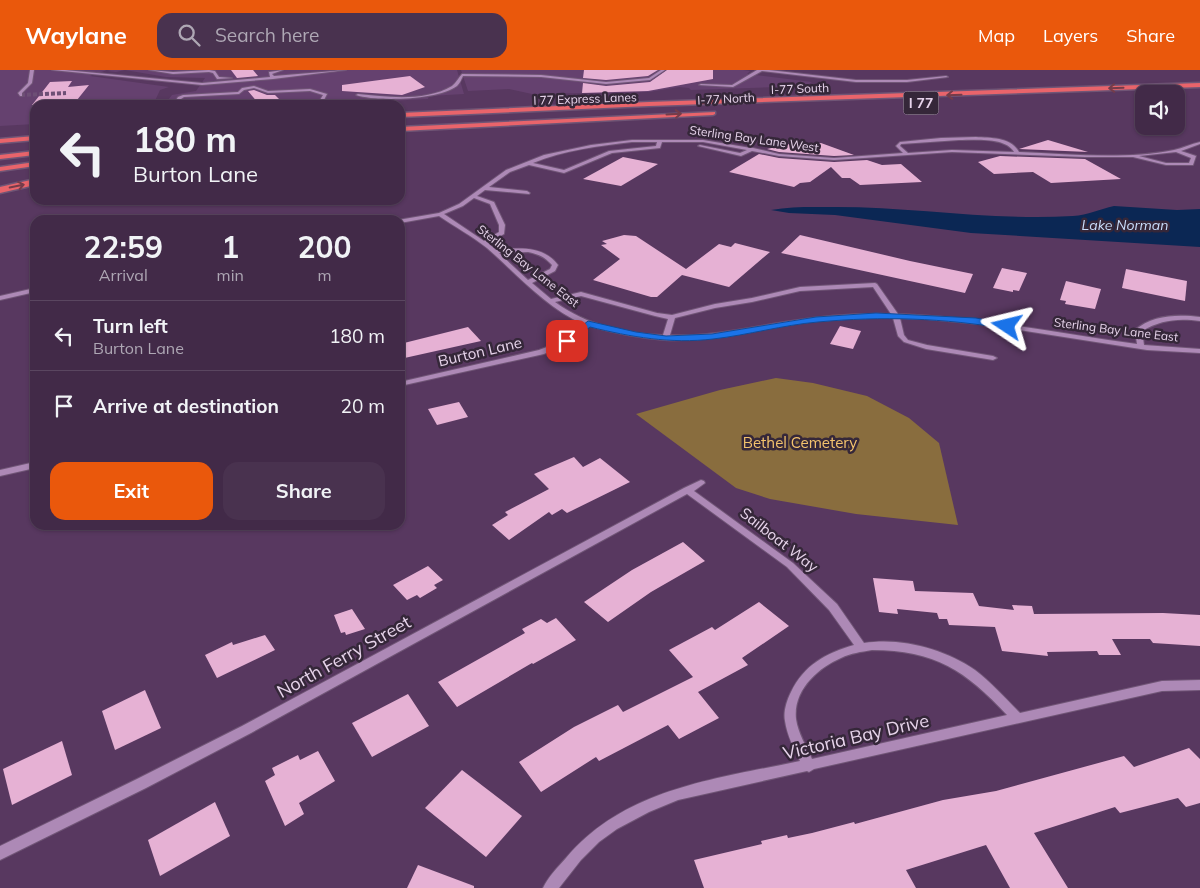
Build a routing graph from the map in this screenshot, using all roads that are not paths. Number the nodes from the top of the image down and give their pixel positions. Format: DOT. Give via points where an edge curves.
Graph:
graph roads {
  1 [pos="32,70"];
  2 [pos="54,70"];
  3 [pos="116,70"];
  4 [pos="151,70"];
  5 [pos="281,70"];
  6 [pos="344,70"];
  7 [pos="457,70"];
  8 [pos="663,70"];
  9 [pos="760,70"];
  10 [pos="796,70"];
  11 [pos="102,74"];
  12 [pos="792,74"];
  13 [pos="462,75"];
  14 [pos="946,76"];
  15 [pos="273,78"];
  16 [pos="256,80"];
  17 [pos="249,81"];
  18 [pos="233,82"];
  19 [pos="701,85"];
  20 [pos="1200,85"];
  21 [pos="254,87"];
  22 [pos="243,89"];
  23 [pos="1200,92"];
  24 [pos="1185,93"];
  25 [pos="1135,94"];
  26 [pos="21,95"];
  27 [pos="358,95"];
  28 [pos="178,100"];
  29 [pos="322,100"];
  30 [pos="1008,100"];
  31 [pos="770,101"];
  32 [pos="718,112"];
  33 [pos="650,116"];
  34 [pos="405,117"];
  35 [pos="405,125"];
  36 [pos="405,129"];
  37 [pos="30,138"];
  38 [pos="660,140"];
  39 [pos="0,141"];
  40 [pos="703,141"];
  41 [pos="1200,143"];
  42 [pos="754,149"];
  43 [pos="30,150"];
  44 [pos="1177,151"];
  45 [pos="1017,152"];
  46 [pos="0,153"];
  47 [pos="906,153"];
  48 [pos="30,154"];
  49 [pos="1131,156"];
  50 [pos="0,157"];
  51 [pos="30,161"];
  52 [pos="528,163"];
  53 [pos="0,165"];
  54 [pos="30,165"];
  55 [pos="0,169"];
  56 [pos="30,183"];
  57 [pos="483,188"];
  58 [pos="0,190"];
  59 [pos="527,193"];
  60 [pos="474,196"];
  61 [pos="440,214"];
  62 [pos="405,220"];
  63 [pos="484,243"];
  64 [pos="494,252"];
  65 [pos="529,282"];
  66 [pos="30,291"];
  67 [pos="0,298"];
  68 [pos="551,301"];
  69 [pos="896,316"];
  70 [pos="672,317"];
  71 [pos="1200,319"];
  72 [pos="588,324"];
  73 [pos="666,338"];
  74 [pos="1141,348"];
  75 [pos="1200,351"];
  76 [pos="992,358"];
  77 [pos="405,383"];
  78 [pos="30,467"];
  79 [pos="0,473"];
  80 [pos="701,483"];
  81 [pos="687,490"];
  82 [pos="861,647"];
  83 [pos="1200,686"];
  84 [pos="1017,718"];
  85 [pos="809,766"];
  86 [pos="0,853"];
  87 [pos="550,888"];
  1 -- 26 [label="street" via="30,83"];
  2 -- 11 [label="street"];
  3 -- 11 [label="street"];
  4 -- 16 [label="street" via="173,73 209,71 218,78 253,77"];
  5 -- 15 [label="street" via="270,73"];
  6 -- 15 [label="street"];
  7 -- 13 [label="street"];
  8 -- 13 [label="street" via="650,80 606,83 541,76"];
  9 -- 12 [label="street"];
  9 -- 19 [label="street" via="734,86"];
  10 -- 12 [label="street"];
  11 -- 18 [label="street" via="180,83"];
  12 -- 14 [label="street" via="846,81"];
  13 -- 27 [label="street" via="454,86 435,93 386,98"];
  15 -- 16 [label="street"];
  16 -- 17 [label="street"];
  17 -- 18 [label="street"];
  17 -- 21 [label="street"];
  18 -- 22 [label="street"];
  20 -- 31 [label="highway, I-77 South / I 77, one-way"];
  21 -- 22 [label="street"];
  21 -- 29 [label="street" via="268,92 310,90 325,94"];
  22 -- 28 [label="street" via="239,92 183,96"];
  23 -- 24 [label="highway"];
  25 -- 30 [label="highway"];
  31 -- 34 [label="highway, I 77 Express Lanes / I 77"];
  33 -- 32 [label="highway, I-77 North, one-way"];
  33 -- 35 [label="highway, I 77 Express Lanes"];
  33 -- 36 [label="highway, I-77 North"];
  37 -- 39 [label="highway"];
  38 -- 40 [label="street, Sterling Bay Lane West"];
  38 -- 52 [label="street, Sterling Bay Lane West" via="591,146"];
  38 -- 52 [label="street" via="658,147 611,152 564,172"];
  40 -- 42 [label="street, Sterling Bay Lane West"];
  40 -- 42 [label="street" via="697,145 741,155"];
  41 -- 44 [label="street, Sterling Bay Lane West"];
  42 -- 47 [label="street, Sterling Bay Lane West" via="780,155 834,159"];
  43 -- 46 [label="highway"];
  44 -- 49 [label="street, Sterling Bay Lane West"];
  44 -- 49 [label="street" via="1194,156 1192,164 1166,164"];
  45 -- 47 [label="street, Sterling Bay Lane West"];
  45 -- 47 [label="street" via="1004,142 959,139 900,143 898,146"];
  45 -- 49 [label="street, Sterling Bay Lane West"];
  48 -- 50 [label="highway"];
  51 -- 53 [label="highway"];
  52 -- 57 [label="street, Sterling Bay Lane West" via="508,171"];
  54 -- 55 [label="highway"];
  58 -- 56 [label="highway, one-way"];
  57 -- 59 [label="street"];
  57 -- 60 [label="street, Sterling Bay Lane West"];
  60 -- 61 [label="street, Sterling Bay Lane West"];
  60 -- 63 [label="street" via="492,203 502,224 502,233"];
  61 -- 62 [label="street, Sterling Bay Lane West"];
  61 -- 63 [label="street, Sterling Bay Lane East"];
  63 -- 64 [label="street, Sterling Bay Lane East"];
  64 -- 65 [label="street, Sterling Bay Lane East"];
  64 -- 65 [label="street" via="534,251 551,259 555,265 552,270"];
  65 -- 68 [label="street, Sterling Bay Lane East"];
  66 -- 67 [label="street"];
  68 -- 70 [label="street" via="581,294"];
  68 -- 72 [label="street, Sterling Bay Lane East"];
  69 -- 70 [label="street" via="875,285 800,289"];
  69 -- 73 [label="street, Sterling Bay Lane East" via="816,319 712,337"];
  69 -- 74 [label="street, Sterling Bay Lane East" via="976,321"];
  69 -- 76 [label="street" via="901,336 906,341 926,348"];
  70 -- 73 [label="street"];
  71 -- 74 [label="street" via="1153,320 1138,330"];
  72 -- 73 [label="street, Sterling Bay Lane East"];
  72 -- 77 [label="street, Burton Lane" via="567,341 541,352"];
  74 -- 75 [label="street, Sterling Bay Lane East"];
  78 -- 79 [label="street"];
  80 -- 81 [label="street, North Ferry Street"];
  81 -- 82 [label="street, Sailboat Way" via="801,575 833,608"];
  81 -- 86 [label="street, North Ferry Street" via="280,712"];
  82 -- 84 [label="street" via="887,645 907,648 952,662 974,675"];
  82 -- 85 [label="street" via="822,662 809,672 792,700 790,718"];
  83 -- 84 [label="street, Victoria Bay Drive" via="1162,686"];
  84 -- 85 [label="street, Victoria Bay Drive"];
  85 -- 87 [label="street, Victoria Bay Drive" via="677,794 655,802 595,837 571,860"];
}
